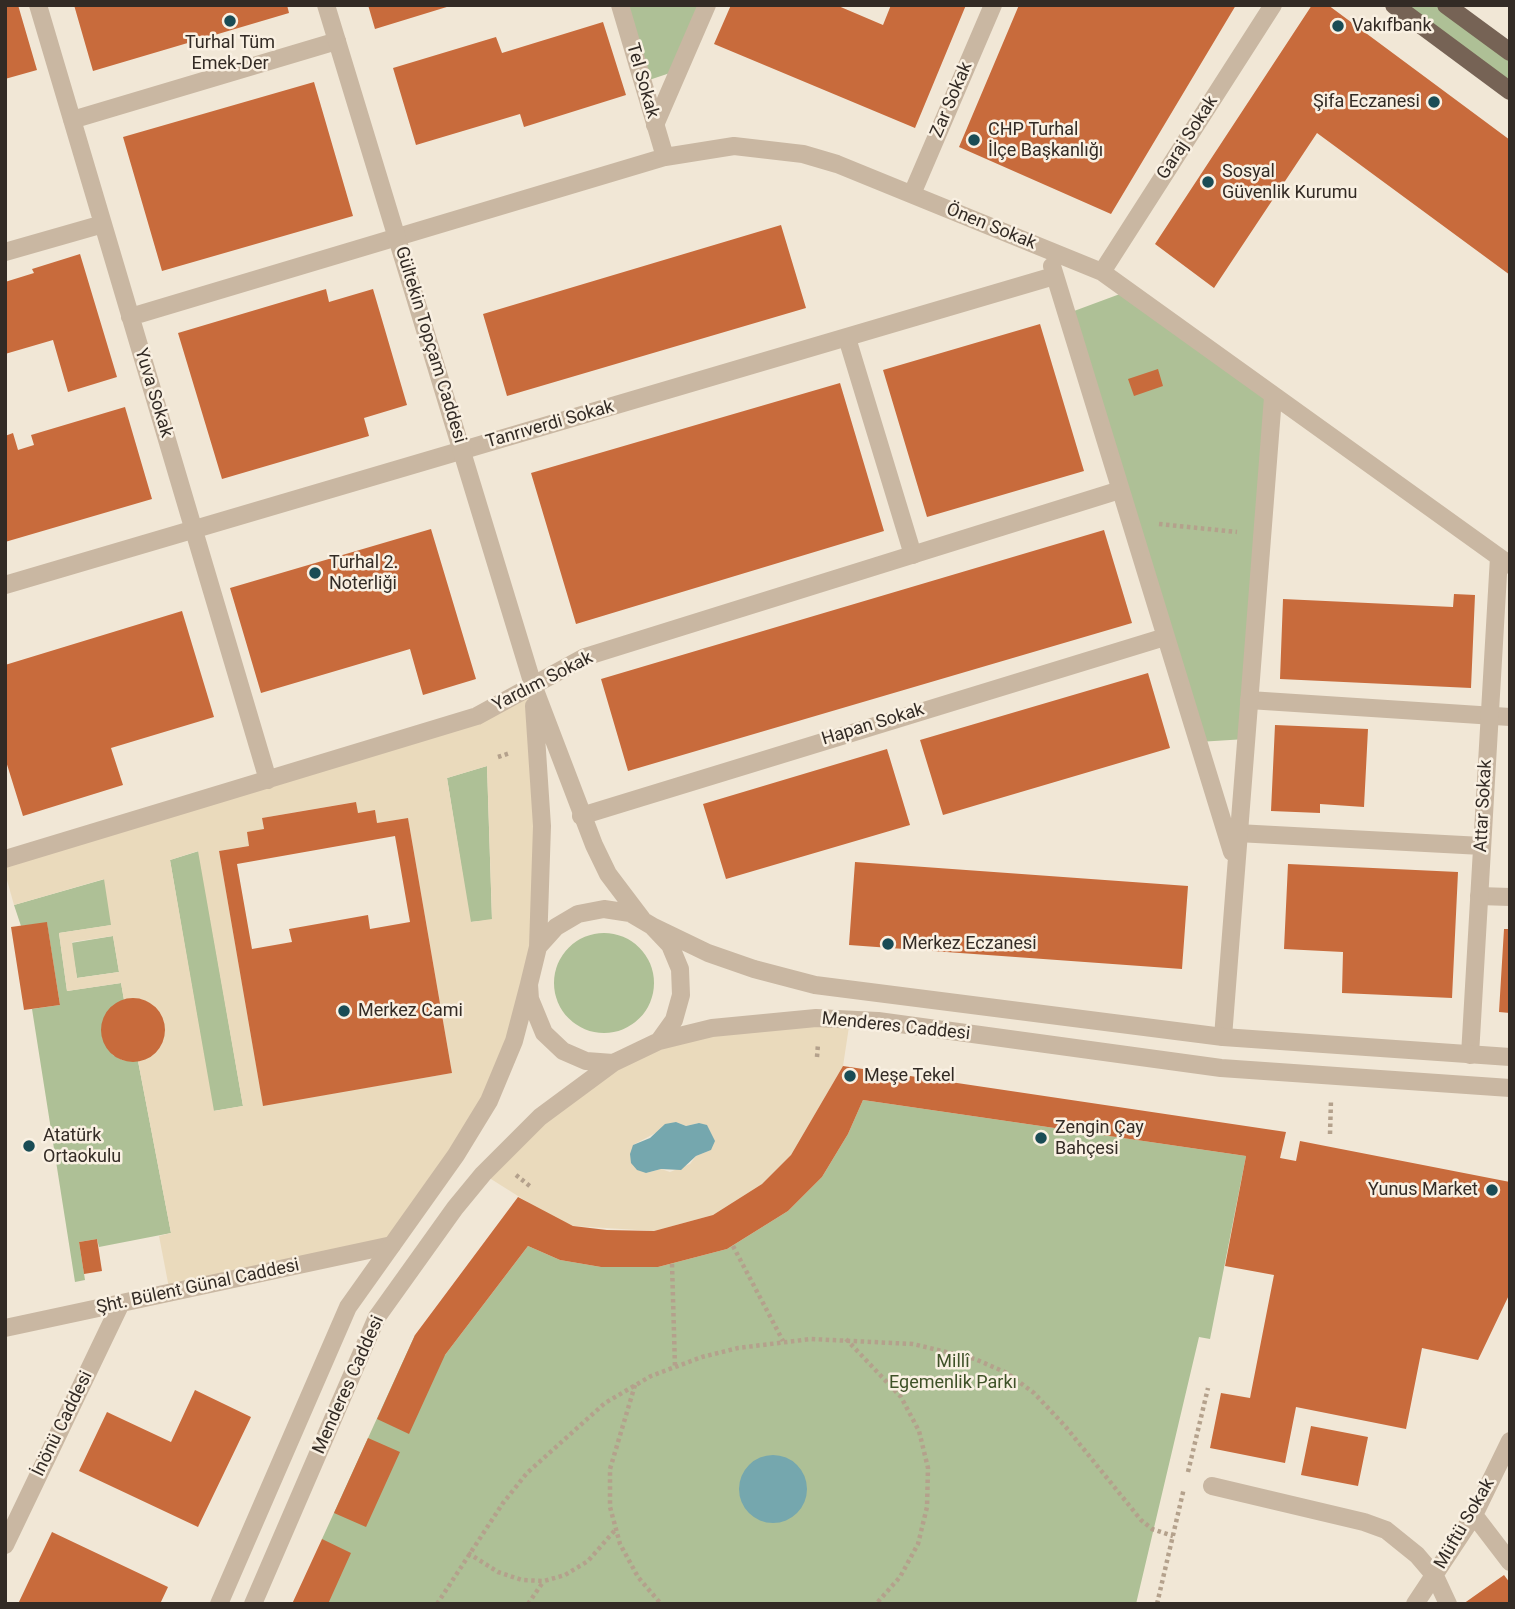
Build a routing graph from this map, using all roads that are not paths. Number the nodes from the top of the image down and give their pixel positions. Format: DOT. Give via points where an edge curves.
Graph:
graph roads {
  1 [pos="38,5"];
  2 [pos="326,5"];
  3 [pos="620,5"];
  4 [pos="707,5"];
  5 [pos="993,5"];
  6 [pos="1273,5"];
  7 [pos="1394,5"];
  8 [pos="1446,5"];
  9 [pos="337,41"];
  10 [pos="1510,52"];
  11 [pos="1510,91"];
  12 [pos="72,120"];
  13 [pos="655,125"];
  14 [pos="664,156"];
  15 [pos="912,194"];
  16 [pos="103,224"];
  17 [pos="397,237"];
  18 [pos="1048,249"];
  19 [pos="5,252"];
  20 [pos="1102,272"];
  21 [pos="1054,276"];
  22 [pos="130,317"];
  23 [pos="847,338"];
  24 [pos="1273,397"];
  25 [pos="462,451"];
  26 [pos="1120,490"];
  27 [pos="194,530"];
  28 [pos="913,555"];
  29 [pos="1504,561"];
  30 [pos="5,585"];
  31 [pos="1165,636"];
  32 [pos="533,685"];
  33 [pos="1249,700"];
  34 [pos="1490,715"];
  35 [pos="1510,717"];
  36 [pos="268,780"];
  37 [pos="581,816"];
  38 [pos="1237,833"];
  39 [pos="1482,846"];
  40 [pos="5,859"];
  41 [pos="1235,863"];
  42 [pos="1479,896"];
  43 [pos="1510,897"];
  44 [pos="647,922"];
  45 [pos="538,947"];
  46 [pos="529,984"];
  47 [pos="1223,1037"];
  48 [pos="659,1041"];
  49 [pos="1470,1055"];
  50 [pos="1510,1057"];
  51 [pos="613,1063"];
  52 [pos="1510,1088"];
  53 [pos="392,1245"];
  54 [pos="121,1303"];
  55 [pos="5,1328"];
  56 [pos="1510,1441"];
  57 [pos="1212,1486"];
  58 [pos="1474,1516"];
  59 [pos="5,1545"];
  60 [pos="1510,1562"];
  61 [pos="1435,1576"];
  62 [pos="219,1604"];
  63 [pos="253,1604"];
  64 [pos="1415,1604"];
  65 [pos="1448,1604"];
  1 -- 12 [label="street, Yuva Sokak"];
  2 -- 9 [label="street, Gültekin Topçam Caddesi"];
  3 -- 13 [label="street, Tel Sokak"];
  4 -- 13 [label="street"];
  5 -- 15 [label="street, Zar Sokak"];
  6 -- 20 [label="street, Garaj Sokak"];
  7 -- 11 [label="main road"];
  8 -- 10 [label="main road"];
  9 -- 12 [label="street"];
  9 -- 17 [label="street, Gültekin Topçam Caddesi"];
  12 -- 16 [label="street, Yuva Sokak"];
  13 -- 14 [label="street, Tel Sokak"];
  14 -- 15 [label="street, Önen Sokak" via="710,148 769,148 837,163"];
  14 -- 17 [label="street, Önen Sokak"];
  15 -- 18 [label="street, Önen Sokak"];
  16 -- 19 [label="street"];
  16 -- 22 [label="street, Yuva Sokak"];
  17 -- 22 [label="street, Önen Sokak"];
  17 -- 25 [label="street, Gültekin Topçam Caddesi"];
  18 -- 20 [label="street, Önen Sokak"];
  18 -- 21 [label="street"];
  20 -- 24 [label="street, Önen Sokak"];
  21 -- 23 [label="street, Tanrıverdi Sokak"];
  21 -- 26 [label="street"];
  22 -- 27 [label="street, Yuva Sokak"];
  23 -- 25 [label="street, Tanrıverdi Sokak"];
  23 -- 28 [label="street"];
  24 -- 29 [label="street, Önen Sokak"];
  24 -- 33 [label="street"];
  25 -- 27 [label="street, Tanrıverdi Sokak"];
  25 -- 32 [label="street, Gültekin Topçam Caddesi"];
  26 -- 28 [label="street, Yardım Sokak"];
  26 -- 31 [label="street"];
  27 -- 30 [label="street, Tanrıverdi Sokak"];
  27 -- 36 [label="street, Yuva Sokak"];
  28 -- 32 [label="street, Yardım Sokak" via="585,657"];
  29 -- 34 [label="street, Attar Sokak"];
  31 -- 37 [label="street, Hapan Sokak"];
  31 -- 41 [label="street"];
  32 -- 36 [label="street, Yardım Sokak" via="477,716"];
  32 -- 37 [label="street"];
  32 -- 45 [label="street" via="542,826"];
  33 -- 34 [label="street"];
  33 -- 38 [label="street"];
  34 -- 35 [label="street"];
  34 -- 39 [label="street, Attar Sokak"];
  36 -- 40 [label="street, Yardım Sokak"];
  37 -- 44 [label="street" via="608,874"];
  38 -- 39 [label="street"];
  38 -- 41 [label="street"];
  39 -- 42 [label="street, Attar Sokak"];
  41 -- 47 [label="street"];
  42 -- 43 [label="street"];
  42 -- 49 [label="street, Attar Sokak"];
  44 -- 45 [label="street" via="604,909 578,914 556,927"];
  44 -- 47 [label="street, Menderes Caddesi" via="708,953 816,985"];
  44 -- 48 [label="street" via="670,945 682,982 679,1008"];
  45 -- 46 [label="street"];
  46 -- 51 [label="street" via="537,1022 552,1042 586,1061"];
  46 -- 53 [label="street, Menderes Caddesi" via="514,1041 489,1101"];
  47 -- 49 [label="street, Menderes Caddesi"];
  48 -- 51 [label="street, Menderes Caddesi"];
  48 -- 52 [label="street, Menderes Caddesi" via="734,1025 816,1018 877,1021 1221,1068"];
  49 -- 50 [label="street, Menderes Caddesi"];
  51 -- 63 [label="street, Menderes Caddesi" via="540,1117 483,1174 377,1318"];
  53 -- 54 [label="street, Şht. Bülent Günal Caddesi"];
  53 -- 62 [label="street, Menderes Caddesi" via="348,1307"];
  54 -- 55 [label="street, Şht. Bülent Günal Caddesi"];
  54 -- 59 [label="street, İnönü Caddesi"];
  56 -- 58 [label="street, Müftü Sokak"];
  57 -- 61 [label="street" via="1386,1530"];
  58 -- 60 [label="street"];
  58 -- 61 [label="street, Müftü Sokak"];
  61 -- 64 [label="street, Müftü Sokak"];
  61 -- 65 [label="street"];
}
